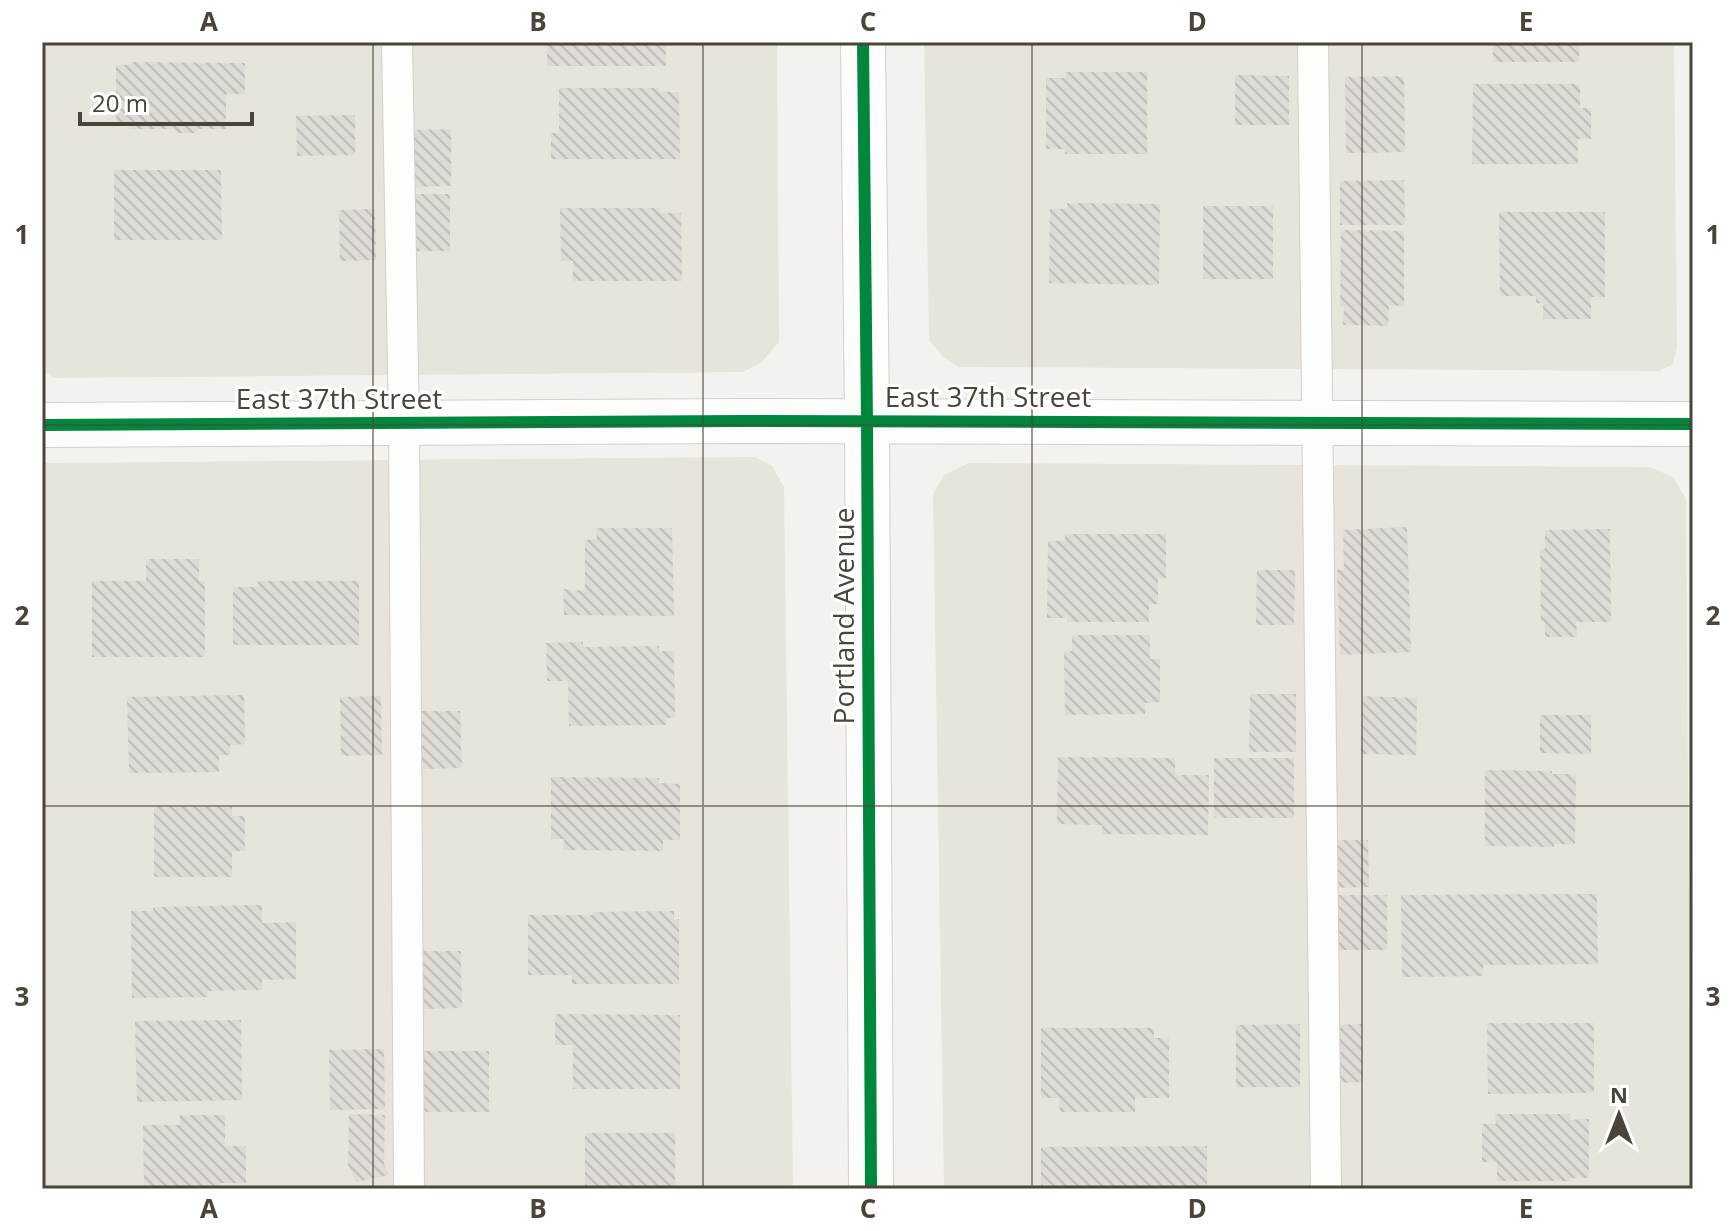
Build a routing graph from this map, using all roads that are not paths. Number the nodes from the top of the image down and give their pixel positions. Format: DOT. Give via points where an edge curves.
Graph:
graph roads {
  1 [pos="397,42"];
  2 [pos="863,42"];
  3 [pos="1313,42"];
  4 [pos="867,421"];
  5 [pos="404,422"];
  6 [pos="1317,422"];
  7 [pos="1693,424"];
  8 [pos="42,425"];
  9 [pos="409,1189"];
  10 [pos="871,1189"];
  11 [pos="1326,1189"];
  1 -- 5 [label="lane"];
  2 -- 4 [label="street, Portland Avenue"];
  3 -- 6 [label="lane"];
  4 -- 5 [label="street, East 37th Street"];
  4 -- 6 [label="street, East 37th Street"];
  4 -- 10 [label="street, Portland Avenue"];
  5 -- 8 [label="street, East 37th Street"];
  5 -- 9 [label="lane"];
  6 -- 7 [label="street, East 37th Street"];
  6 -- 11 [label="lane"];
}
